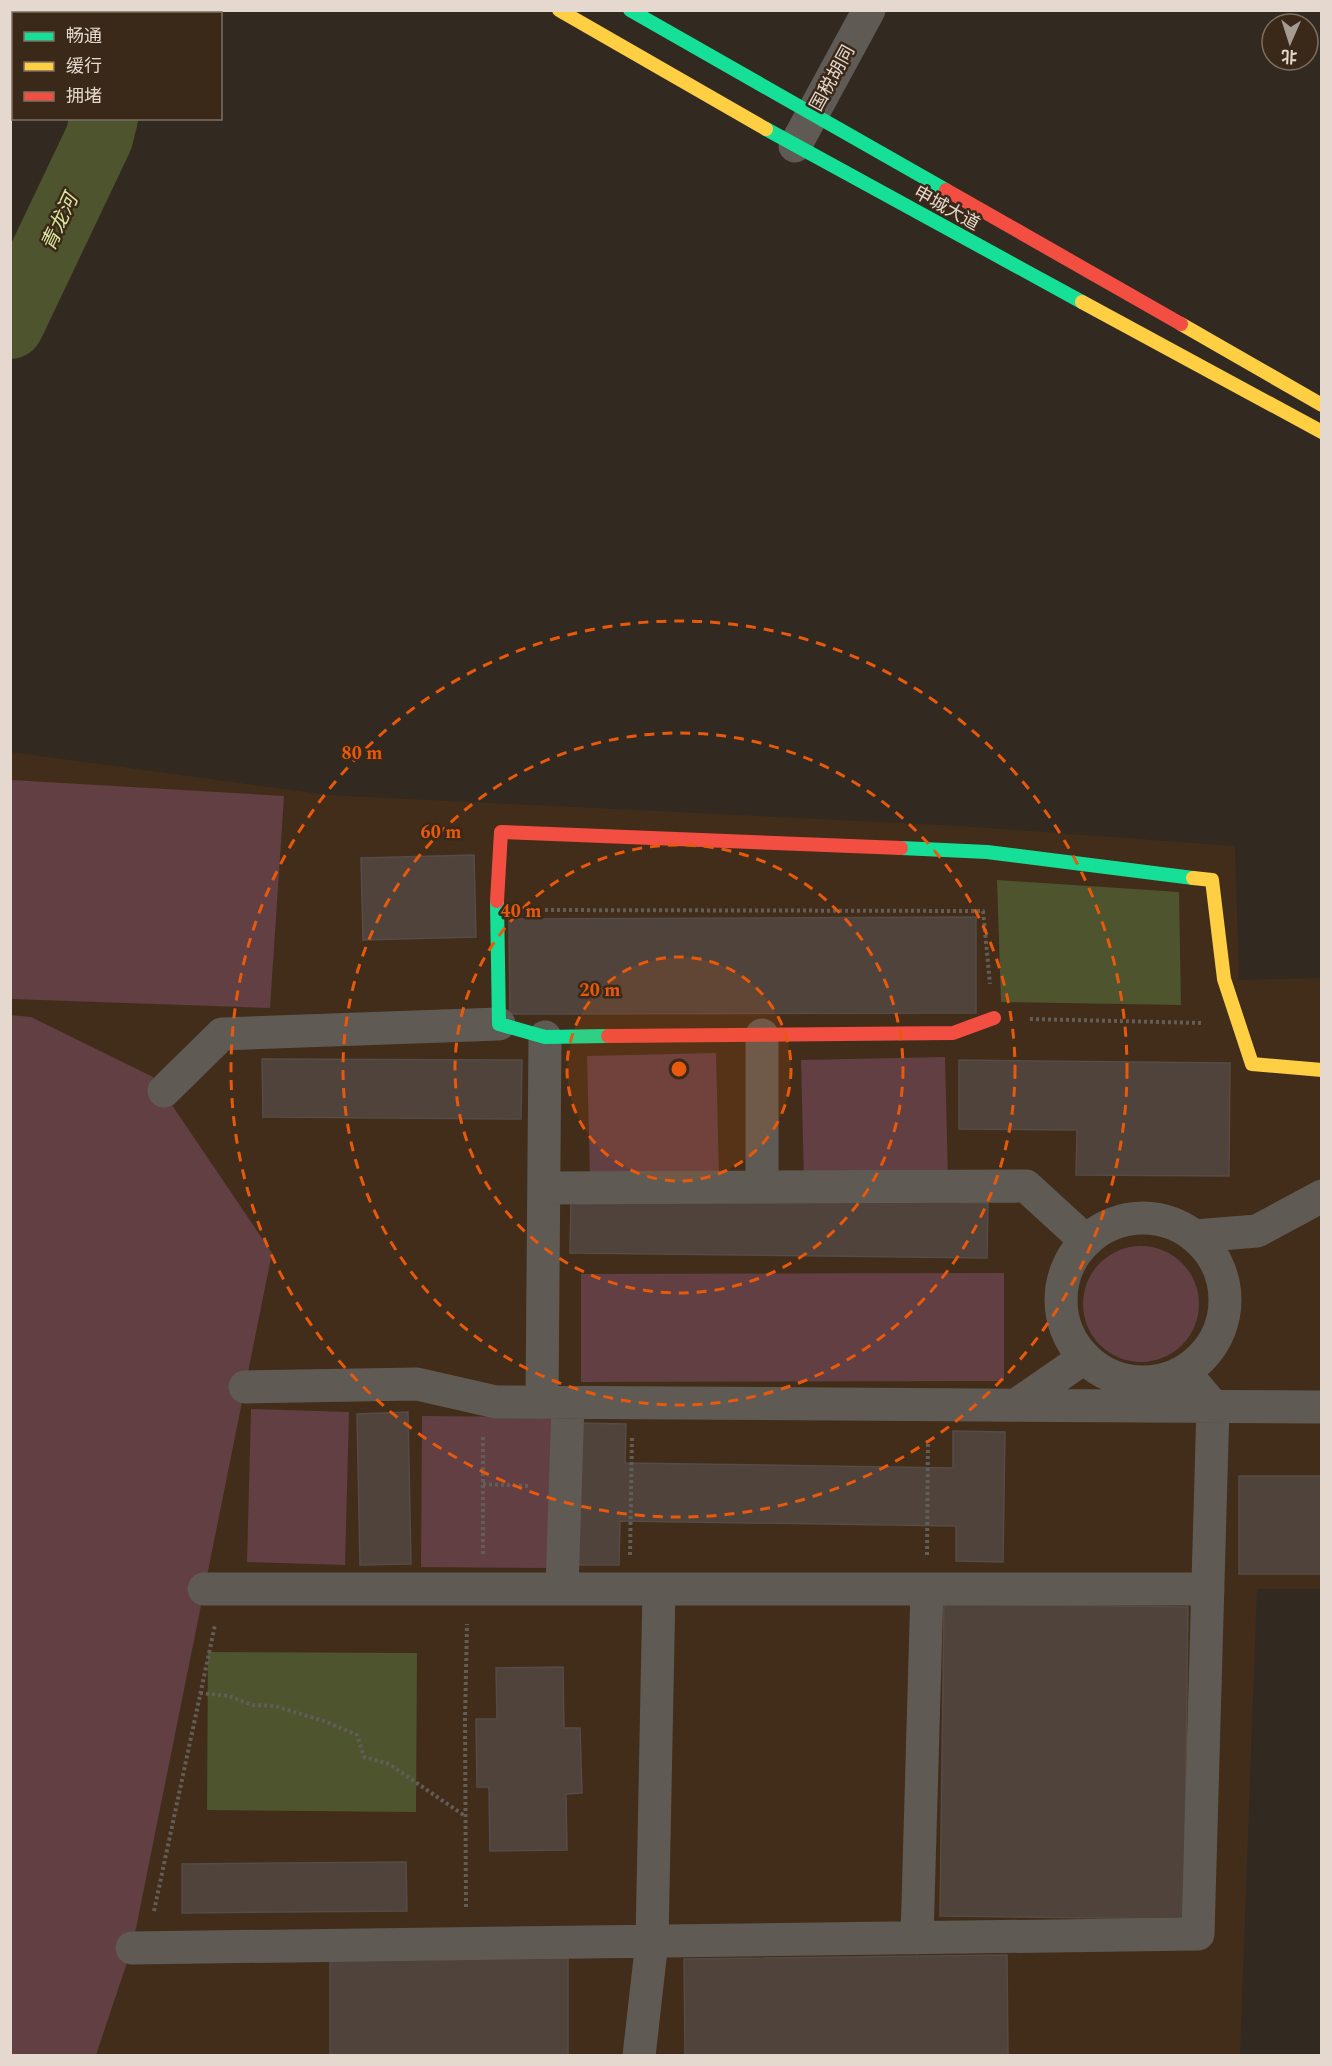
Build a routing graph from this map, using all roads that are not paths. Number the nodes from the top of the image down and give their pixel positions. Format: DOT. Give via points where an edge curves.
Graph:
graph roads {
  1 [pos="559,10"];
  2 [pos="630,10"];
  3 [pos="869,10"];
  4 [pos="812,116"];
  5 [pos="795,146"];
  6 [pos="1322,405"];
  7 [pos="1322,432"];
  8 [pos="994,1018"];
  9 [pos="499,1024"];
  10 [pos="762,1035"];
  11 [pos="544,1037"];
  12 [pos="1322,1070"];
  13 [pos="164,1091"];
  14 [pos="762,1187"];
  15 [pos="543,1188"];
  16 [pos="1322,1196"];
  17 [pos="1195,1236"];
  18 [pos="1085,1240"];
  19 [pos="1084,1358"];
  20 [pos="1184,1372"];
  21 [pos="245,1387"];
  22 [pos="555,1402"];
  23 [pos="1016,1405"];
  24 [pos="1213,1406"];
  25 [pos="1322,1407"];
  26 [pos="214,1589"];
  27 [pos="562,1589"];
  28 [pos="644,1589"];
  29 [pos="927,1589"];
  30 [pos="1208,1589"];
  31 [pos="917,1938"];
  32 [pos="652,1941"];
  33 [pos="139,1948"];
  34 [pos="639,2055"];
  1 -- 5 [label="main road, 申城大道"];
  2 -- 4 [label="main road"];
  3 -- 4 [label="street, 国税胡同"];
  4 -- 5 [label="street, 国税胡同"];
  4 -- 6 [label="main road"];
  5 -- 7 [label="main road, 申城大道"];
  8 -- 10 [label="main road" via="953,1033"];
  9 -- 11 [label="main road"];
  9 -- 12 [label="main road" via="497,910 501,832 987,852 1212,880 1224,979 1252,1064"];
  9 -- 13 [label="street" via="222,1034"];
  10 -- 11 [label="main road"];
  10 -- 14 [label="street"];
  11 -- 15 [label="street"];
  14 -- 15 [label="street"];
  14 -- 18 [label="street" via="1026,1186"];
  15 -- 22 [label="street"];
  16 -- 17 [label="street" via="1257,1231"];
  17 -- 18 [label="street" via="1160,1218 1131,1217 1106,1225"];
  17 -- 20 [label="street" via="1208,1248 1222,1273 1227,1301 1221,1330 1206,1354"];
  18 -- 19 [label="street" via="1070,1261 1061,1286 1061,1312 1069,1337"];
  19 -- 20 [label="street" via="1106,1373 1131,1381 1156,1382"];
  19 -- 23 [label="street"];
  20 -- 24 [label="street"];
  21 -- 22 [label="street" via="417,1384 496,1402"];
  22 -- 23 [label="street"];
  22 -- 27 [label="street" via="565,1487"];
  23 -- 24 [label="street"];
  24 -- 25 [label="street"];
  24 -- 30 [label="street"];
  26 -- 27 [label="street"];
  27 -- 28 [label="street"];
  28 -- 29 [label="street"];
  28 -- 32 [label="street"];
  29 -- 30 [label="street"];
  29 -- 31 [label="street"];
  30 -- 31 [label="street" via="1198,1934"];
  31 -- 32 [label="street"];
  32 -- 33 [label="street"];
  32 -- 34 [label="street"];
}
